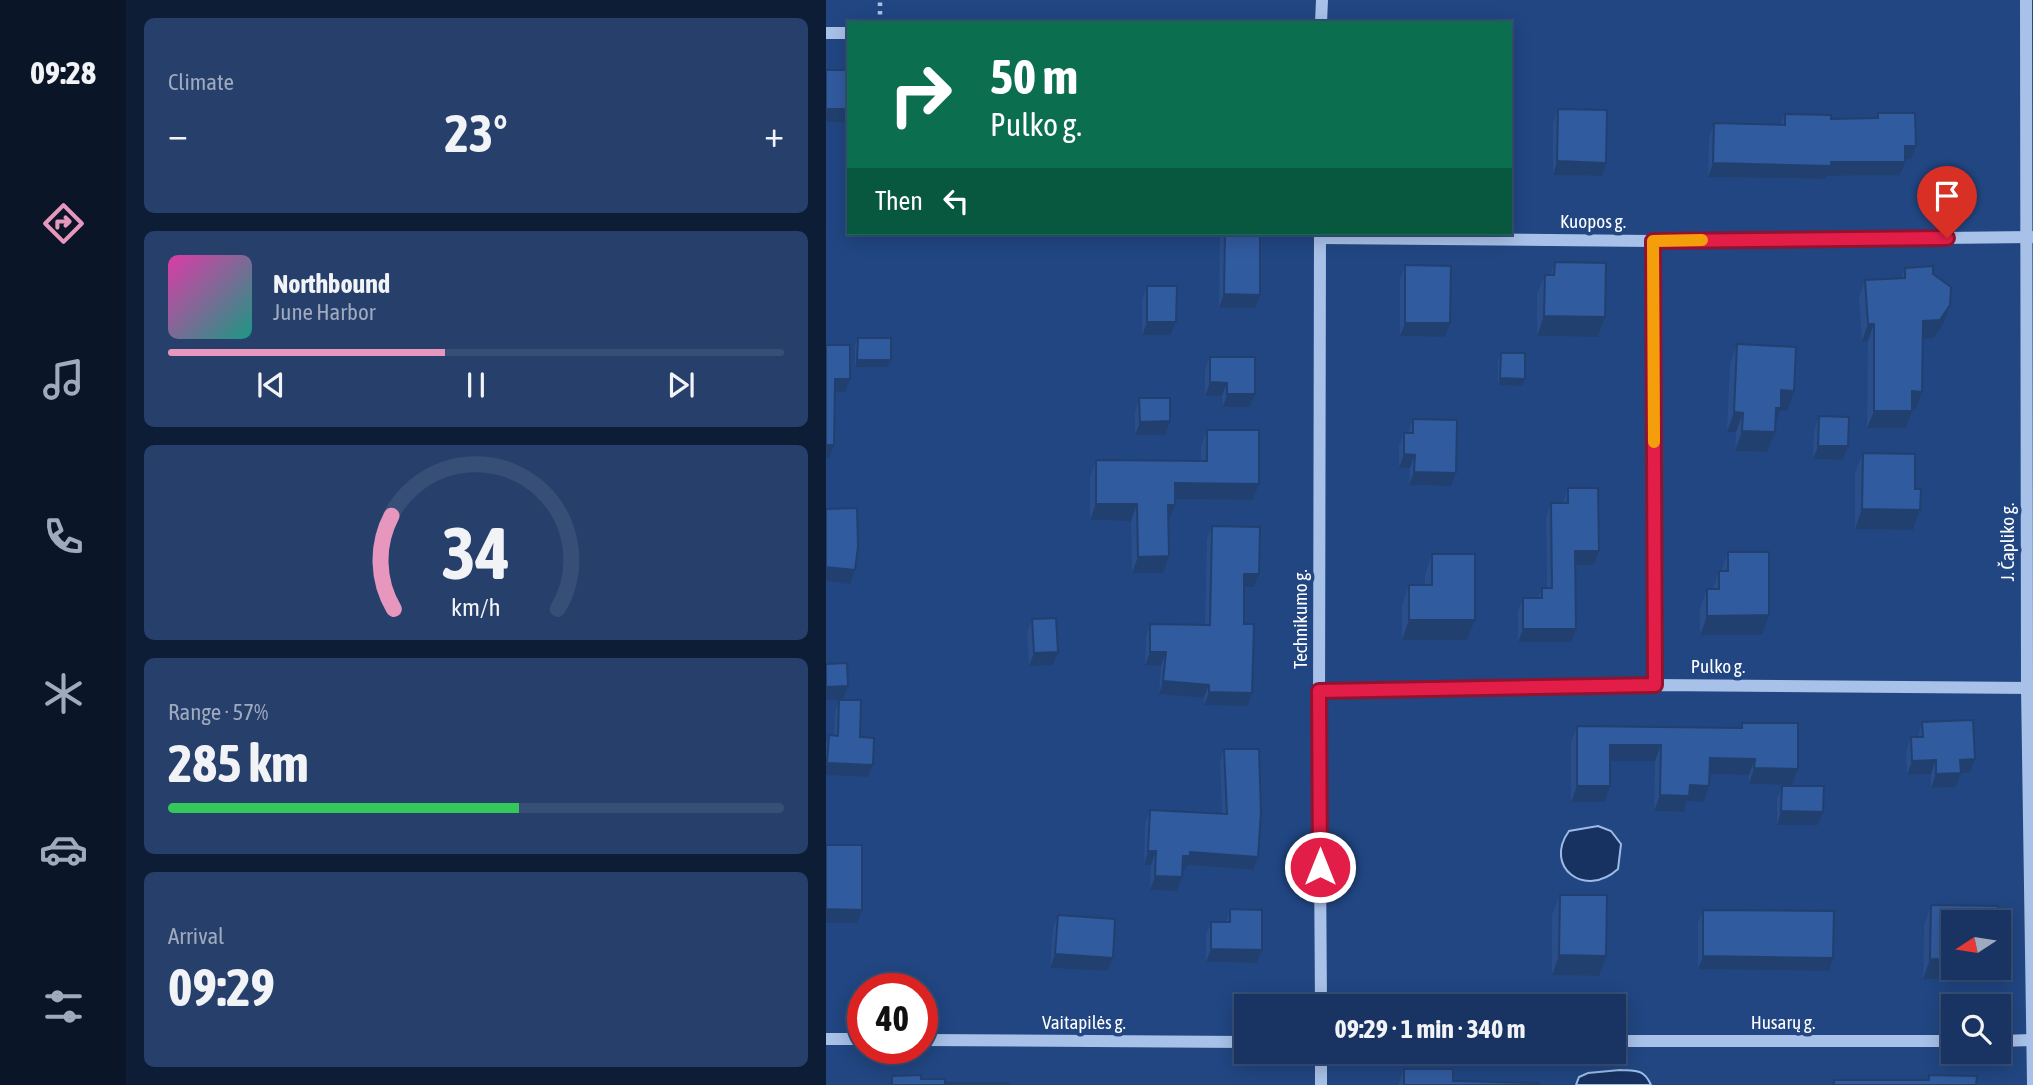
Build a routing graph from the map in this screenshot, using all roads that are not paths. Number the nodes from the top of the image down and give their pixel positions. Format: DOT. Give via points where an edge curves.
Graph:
graph roads {
  1 [pos="1322,0"];
  2 [pos="2026,0"];
  3 [pos="1321,21"];
  4 [pos="826,33"];
  5 [pos="847,33"];
  6 [pos="1320,236"];
  7 [pos="2030,237"];
  8 [pos="1653,241"];
  9 [pos="1655,685"];
  10 [pos="2030,688"];
  11 [pos="1319,691"];
  12 [pos="1321,994"];
  13 [pos="826,1039"];
  14 [pos="847,1040"];
  15 [pos="938,1040"];
  16 [pos="2033,1040"];
  17 [pos="1626,1041"];
  18 [pos="1941,1041"];
  19 [pos="2011,1041"];
  20 [pos="1234,1042"];
  21 [pos="1321,1064"];
  22 [pos="2033,1084"];
  23 [pos="1321,1085"];
  1 -- 3 [label="street"];
  2 -- 7 [label="street, J. Čapliko g."];
  4 -- 5 [label="street"];
  6 -- 8 [label="street, Kuopos g."];
  6 -- 11 [label="street, Technikumo g."];
  7 -- 8 [label="street, Kuopos g."];
  7 -- 10 [label="street, J. Čapliko g."];
  8 -- 9 [label="street"];
  9 -- 10 [label="street, Pulko g."];
  9 -- 11 [label="street, Pulko g."];
  10 -- 16 [label="street, J. Čapliko g."];
  11 -- 12 [label="street, Technikumo g."];
  13 -- 14 [label="street"];
  15 -- 20 [label="street, Vaitapilės g."];
  16 -- 19 [label="street"];
  16 -- 22 [label="street, J. Čapliko g."];
  17 -- 18 [label="street, Husarų g."];
  21 -- 23 [label="street"];
}
